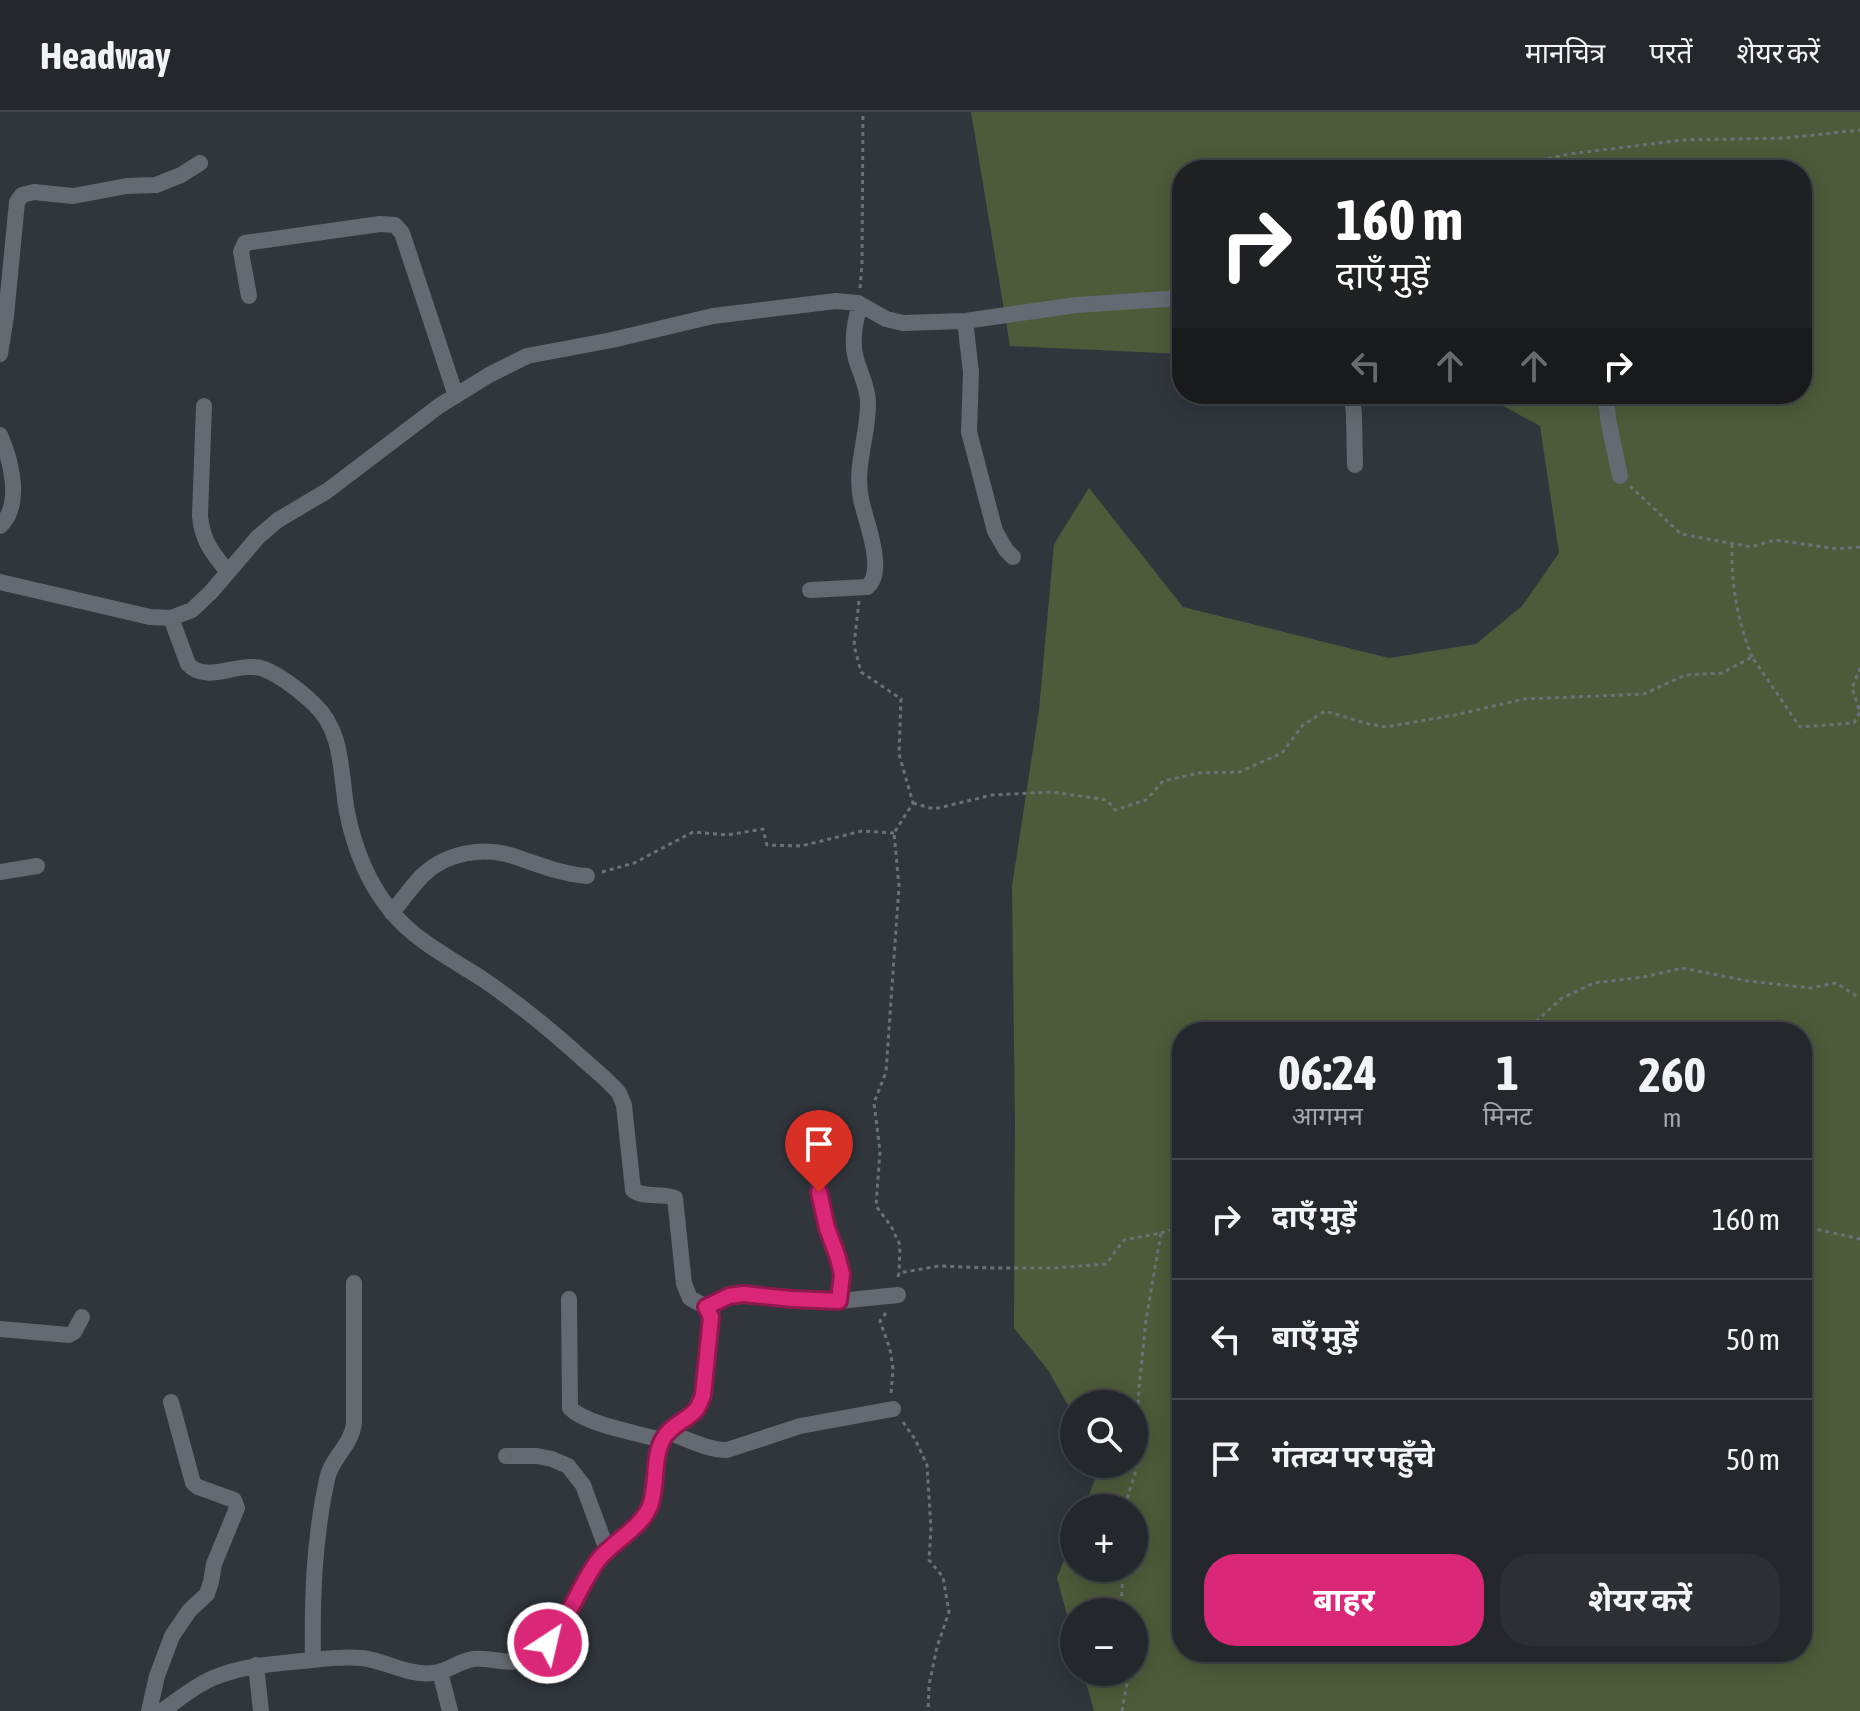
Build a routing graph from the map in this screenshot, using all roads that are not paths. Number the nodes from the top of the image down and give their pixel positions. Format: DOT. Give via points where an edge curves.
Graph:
graph roads {
  1 [pos="200,163"];
  2 [pos="249,296"];
  3 [pos="1172,299"];
  4 [pos="859,304"];
  5 [pos="965,321"];
  6 [pos="0,354"];
  7 [pos="456,396"];
  8 [pos="1353,404"];
  9 [pos="1607,404"];
  10 [pos="204,406"];
  11 [pos="0,435"];
  12 [pos="1355,465"];
  13 [pos="1620,476"];
  14 [pos="0,526"];
  15 [pos="1013,557"];
  16 [pos="228,572"];
  17 [pos="0,582"];
  18 [pos="810,590"];
  19 [pos="171,618"];
  20 [pos="37,866"];
  21 [pos="0,872"];
  22 [pos="587,876"];
  23 [pos="392,913"];
  24 [pos="819,1192"];
  25 [pos="354,1283"];
  26 [pos="898,1295"];
  27 [pos="569,1299"];
  28 [pos="839,1301"];
  29 [pos="706,1307"];
  30 [pos="82,1317"];
  31 [pos="0,1329"];
  32 [pos="171,1402"];
  33 [pos="893,1409"];
  34 [pos="665,1436"];
  35 [pos="506,1456"];
  36 [pos="607,1550"];
  37 [pos="313,1660"];
  38 [pos="256,1665"];
  39 [pos="440,1672"];
  40 [pos="149,1711"];
  41 [pos="162,1711"];
  42 [pos="261,1711"];
  43 [pos="450,1711"];
  1 -- 6 [label="street" via="156,185 73,196 22,195"];
  2 -- 7 [label="street" via="241,252 245,243 395,225"];
  3 -- 5 [label="street"];
  4 -- 5 [label="street" via="895,322"];
  4 -- 7 [label="street" via="836,301 713,316 527,356"];
  4 -- 18 [label="street" via="855,357 868,404 859,484 875,575 871,585 860,588"];
  5 -- 15 [label="street" via="971,372 969,432 991,519 999,541"];
  7 -- 16 [label="street" via="327,491 278,520"];
  8 -- 12 [label="street"];
  9 -- 13 [label="street"];
  10 -- 16 [label="street" via="201,530"];
  11 -- 14 [label="street" via="11,467 12,505"];
  16 -- 19 [label="street" via="192,610"];
  17 -- 19 [label="street"];
  19 -- 23 [label="street" via="191,668 209,673 263,669 327,719 339,747 355,845"];
  20 -- 21 [label="street"];
  22 -- 23 [label="street" via="566,875 511,855 464,853 423,875"];
  23 -- 29 [label="street" via="538,1020 619,1093 633,1190 675,1198 684,1284 690,1298"];
  24 -- 28 [label="street" via="842,1274"];
  25 -- 37 [label="street" via="354,1424 328,1475 316,1541"];
  26 -- 28 [label="street"];
  27 -- 34 [label="street" via="570,1408 597,1422"];
  28 -- 29 [label="street" via="743,1294"];
  29 -- 34 [label="street" via="711,1317 703,1395 695,1411"];
  30 -- 31 [label="street" via="69,1335"];
  32 -- 40 [label="street" via="193,1483 234,1500 237,1508 214,1564 210,1589 172,1636"];
  33 -- 34 [label="street" via="800,1426 727,1450"];
  34 -- 36 [label="street" via="650,1505"];
  35 -- 36 [label="street" via="537,1456 568,1466 583,1485"];
  36 -- 39 [label="street" via="559,1630 538,1652 521,1661 464,1661"];
  37 -- 38 [label="street"];
  37 -- 39 [label="street" via="365,1658 409,1671"];
  38 -- 41 [label="street" via="211,1679"];
  38 -- 42 [label="street"];
  39 -- 43 [label="street"];
}
